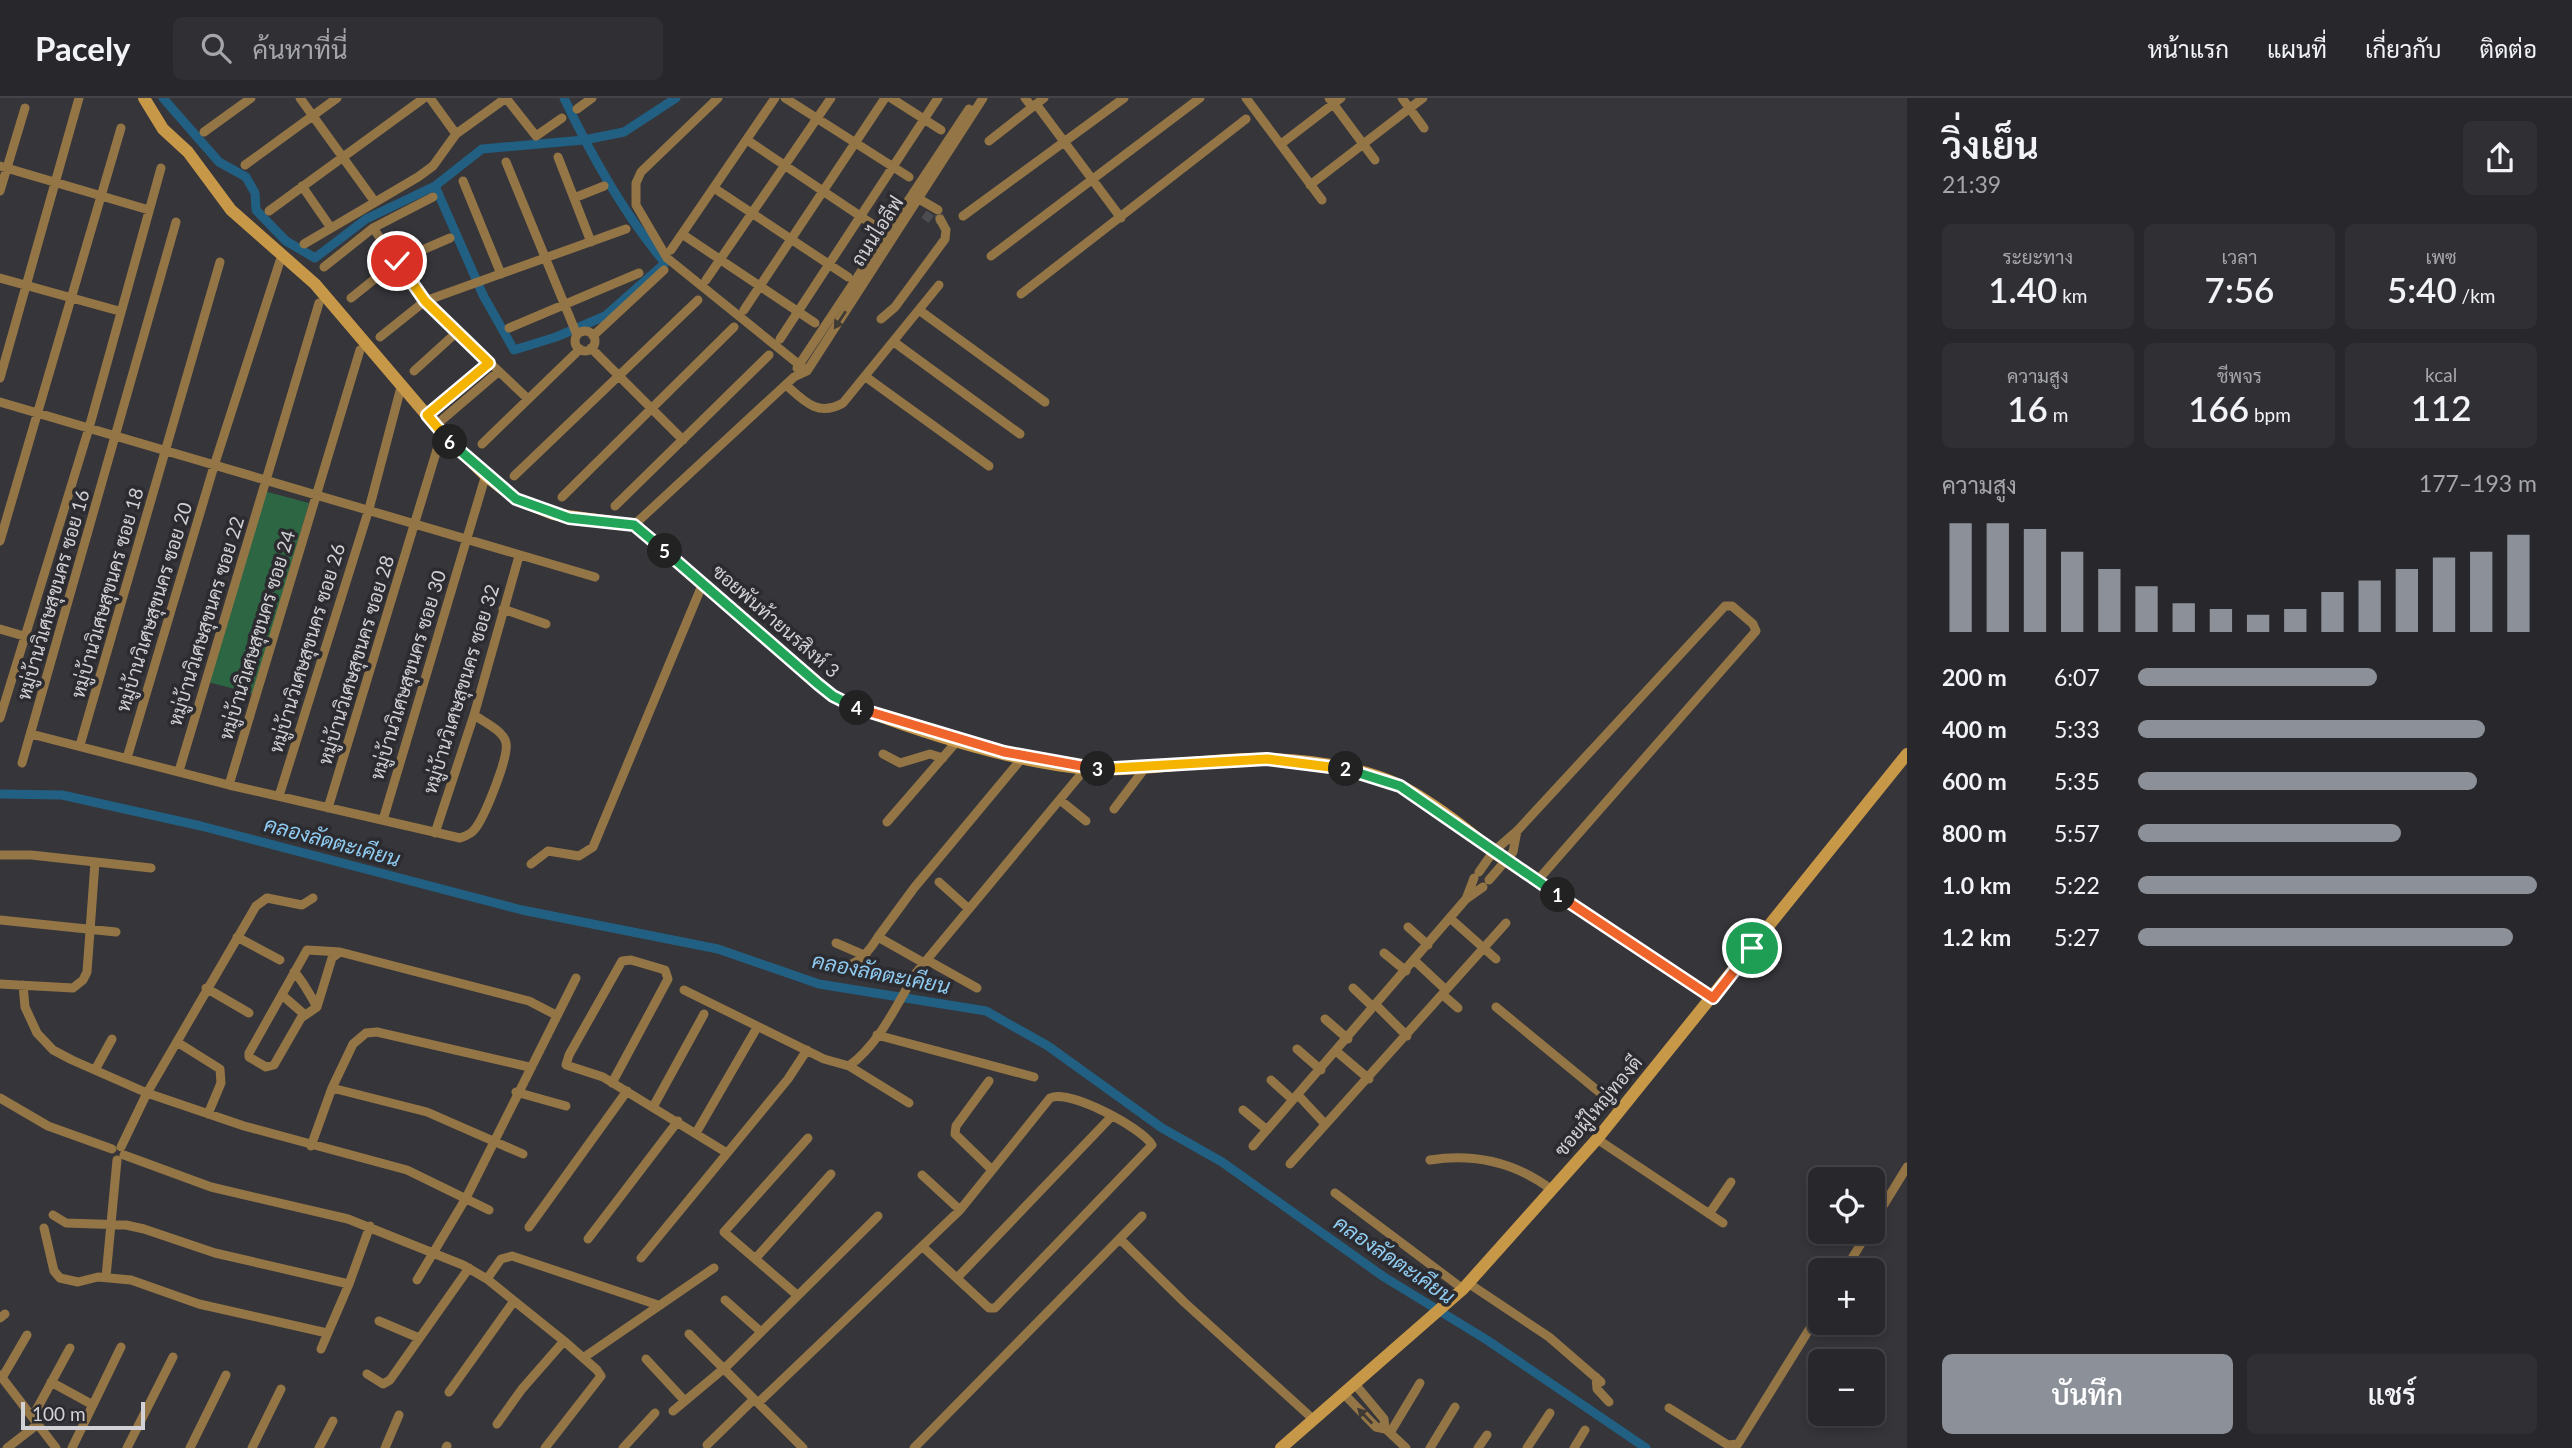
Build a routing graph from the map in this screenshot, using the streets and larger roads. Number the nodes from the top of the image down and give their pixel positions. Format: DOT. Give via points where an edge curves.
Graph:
graph roads {
  1 [pos="79,98"];
  2 [pos="144,98"];
  3 [pos="251,98"];
  4 [pos="300,98"];
  5 [pos="337,98"];
  6 [pos="424,98"];
  7 [pos="430,98"];
  8 [pos="592,98"];
  9 [pos="718,98"];
  10 [pos="775,98"];
  11 [pos="785,98"];
  12 [pos="831,98"];
  13 [pos="885,98"];
  14 [pos="891,98"];
  15 [pos="937,98"];
  16 [pos="977,98"];
  17 [pos="983,98"];
  18 [pos="1025,98"];
  19 [pos="1124,98"];
  20 [pos="1200,98"];
  21 [pos="1246,98"];
  22 [pos="1402,98"];
  23 [pos="1423,98"];
  24 [pos="1334,100"];
  25 [pos="1039,101"];
  26 [pos="24,108"];
  27 [pos="1409,108"];
  28 [pos="576,109"];
  29 [pos="314,115"];
  30 [pos="562,118"];
  31 [pos="818,118"];
  32 [pos="1247,119"];
  33 [pos="924,120"];
  34 [pos="121,128"];
  35 [pos="1424,128"];
  36 [pos="941,130"];
  37 [pos="204,132"];
  38 [pos="456,134"];
  39 [pos="747,140"];
  40 [pos="989,141"];
  41 [pos="1064,141"];
  42 [pos="856,143"];
  43 [pos="1281,144"];
  44 [pos="1363,144"];
  45 [pos="343,156"];
  46 [pos="558,157"];
  47 [pos="1376,160"];
  48 [pos="506,162"];
  49 [pos="245,165"];
  50 [pos="3,167"];
  51 [pos="785,167"];
  52 [pos="894,167"];
  53 [pos="161,168"];
  54 [pos="909,177"];
  55 [pos="1092,180"];
  56 [pos="463,181"];
  57 [pos="54,182"];
  58 [pos="1310,185"];
  59 [pos="302,186"];
  60 [pos="604,186"];
  61 [pos="714,188"];
  62 [pos="0,191"];
  63 [pos="822,192"];
  64 [pos="101,196"];
  65 [pos="433,197"];
  66 [pos="574,198"];
  67 [pos="1322,200"];
  68 [pos="375,202"];
  69 [pos="916,203"];
  70 [pos="149,210"];
  71 [pos="269,211"];
  72 [pos="753,214"];
  73 [pos="924,214"];
  74 [pos="963,216"];
  75 [pos="861,217"];
  76 [pos="1121,218"];
  77 [pos="176,222"];
  78 [pos="331,228"];
  79 [pos="373,228"];
  80 [pos="878,228"];
  81 [pos="626,229"];
  82 [pos="682,234"];
  83 [pos="450,238"];
  84 [pos="791,239"];
  85 [pos="591,242"];
  86 [pos="304,244"];
  87 [pos="671,250"];
  88 [pos="991,256"];
  89 [pos="545,258"];
  90 [pos="719,260"];
  91 [pos="280,261"];
  92 [pos="397,261"];
  93 [pos="220,262"];
  94 [pos="830,265"];
  95 [pos="324,267"];
  96 [pos="664,270"];
  97 [pos="639,273"];
  98 [pos="500,274"];
  99 [pos="848,276"];
  100 [pos="0,278"];
  101 [pos="706,280"];
  102 [pos="24,285"];
  103 [pos="939,285"];
  104 [pos="759,286"];
  105 [pos="1021,294"];
  106 [pos="71,298"];
  107 [pos="351,299"];
  108 [pos="698,300"];
  109 [pos="425,301"];
  110 [pos="319,303"];
  111 [pos="564,304"];
  112 [pos="744,310"];
  113 [pos="919,310"];
  114 [pos="119,311"];
  115 [pos="799,311"];
  116 [pos="881,319"];
  117 [pos="815,323"];
  118 [pos="734,327"];
  119 [pos="509,328"];
  120 [pos="457,332"];
  121 [pos="577,335"];
  122 [pos="593,336"];
  123 [pos="380,337"];
  124 [pos="780,338"];
  125 [pos="894,342"];
  126 [pos="592,348"];
  127 [pos="580,349"];
  128 [pos="360,350"];
  129 [pos="769,355"];
  130 [pos="489,363"];
  131 [pos="798,364"];
  132 [pos="414,371"];
  133 [pos="807,371"];
  134 [pos="498,372"];
  135 [pos="619,375"];
  136 [pos="794,377"];
  137 [pos="866,377"];
  138 [pos="0,378"];
  139 [pos="786,385"];
  140 [pos="400,391"];
  141 [pos="528,399"];
  142 [pos="0,402"];
  143 [pos="1045,402"];
  144 [pos="652,408"];
  145 [pos="37,414"];
  146 [pos="432,420"];
  147 [pos="89,428"];
  148 [pos="1020,434"];
  149 [pos="117,436"];
  150 [pos="683,440"];
  151 [pos="439,443"];
  152 [pos="482,444"];
  153 [pos="167,451"];
  154 [pos="214,466"];
  155 [pos="989,466"];
  156 [pos="514,476"];
  157 [pos="267,481"];
  158 [pos="484,481"];
  159 [pos="319,495"];
  160 [pos="562,498"];
  161 [pos="615,506"];
  162 [pos="369,509"];
  163 [pos="417,523"];
  164 [pos="634,525"];
  165 [pos="0,541"];
  166 [pos="467,541"];
  167 [pos="519,556"];
  168 [pos="595,577"];
  169 [pos="703,583"];
  170 [pos="503,609"];
  171 [pos="546,624"];
  172 [pos="0,629"];
  173 [pos="24,636"];
  174 [pos="474,715"];
  175 [pos="0,718"];
  176 [pos="31,734"];
  177 [pos="958,740"];
  178 [pos="80,745"];
  179 [pos="883,754"];
  180 [pos="1907,754"];
  181 [pos="1023,757"];
  182 [pos="127,758"];
  183 [pos="943,758"];
  184 [pos="22,763"];
  185 [pos="1086,768"];
  186 [pos="1145,768"];
  187 [pos="179,771"];
  188 [pos="229,785"];
  189 [pos="279,796"];
  190 [pos="1059,800"];
  191 [pos="328,808"];
  192 [pos="1114,809"];
  193 [pos="383,820"];
  194 [pos="1086,821"];
  195 [pos="887,822"];
  196 [pos="1517,831"];
  197 [pos="435,832"];
  198 [pos="1493,852"];
  199 [pos="0,855"];
  200 [pos="1506,860"];
  201 [pos="95,862"];
  202 [pos="531,864"];
  203 [pos="150,868"];
  204 [pos="1537,881"];
  205 [pos="939,882"];
  206 [pos="313,898"];
  207 [pos="1466,899"];
  208 [pos="969,909"];
  209 [pos="1451,919"];
  210 [pos="0,920"];
  211 [pos="1506,923"];
  212 [pos="1408,927"];
  213 [pos="89,929"];
  214 [pos="116,932"];
  215 [pos="237,937"];
  216 [pos="878,937"];
  217 [pos="836,943"];
  218 [pos="1428,945"];
  219 [pos="1485,948"];
  220 [pos="340,952"];
  221 [pos="1384,953"];
  222 [pos="866,956"];
  223 [pos="1496,959"];
  224 [pos="280,960"];
  225 [pos="925,961"];
  226 [pos="1415,961"];
  227 [pos="817,962"];
  228 [pos="1406,971"];
  229 [pos="294,972"];
  230 [pos="576,978"];
  231 [pos="0,984"];
  232 [pos="23,985"];
  233 [pos="206,988"];
  234 [pos="977,988"];
  235 [pos="1353,988"];
  236 [pos="684,990"];
  237 [pos="1445,992"];
  238 [pos="282,995"];
  239 [pos="1713,998"];
  240 [pos="1375,1006"];
  241 [pos="317,1007"];
  242 [pos="1496,1007"];
  243 [pos="1458,1008"];
  244 [pos="249,1013"];
  245 [pos="704,1014"];
  246 [pos="304,1015"];
  247 [pos="556,1016"];
  248 [pos="1325,1019"];
  249 [pos="755,1031"];
  250 [pos="877,1035"];
  251 [pos="1407,1037"];
  252 [pos="1348,1039"];
  253 [pos="112,1040"];
  254 [pos="177,1042"];
  255 [pos="1297,1049"];
  256 [pos="807,1050"];
  257 [pos="1336,1051"];
  258 [pos="849,1066"];
  259 [pos="529,1067"];
  260 [pos="95,1070"];
  261 [pos="1321,1070"];
  262 [pos="1034,1077"];
  263 [pos="1369,1079"];
  264 [pos="1271,1080"];
  265 [pos="989,1081"];
  266 [pos="612,1083"];
  267 [pos="332,1088"];
  268 [pos="627,1091"];
  269 [pos="516,1092"];
  270 [pos="147,1093"];
  271 [pos="0,1098"];
  272 [pos="1295,1098"];
  273 [pos="909,1103"];
  274 [pos="566,1106"];
  275 [pos="653,1107"];
  276 [pos="1243,1110"];
  277 [pos="1621,1110"];
  278 [pos="208,1114"];
  279 [pos="1111,1116"];
  280 [pos="678,1121"];
  281 [pos="1325,1124"];
  282 [pos="1267,1130"];
  283 [pos="696,1133"];
  284 [pos="808,1138"];
  285 [pos="1597,1139"];
  286 [pos="495,1142"];
  287 [pos="311,1146"];
  288 [pos="1253,1146"];
  289 [pos="119,1152"];
  290 [pos="727,1153"];
  291 [pos="523,1154"];
  292 [pos="1430,1160"];
  293 [pos="1290,1164"];
  294 [pos="1907,1167"];
  295 [pos="992,1170"];
  296 [pos="831,1174"];
  297 [pos="922,1175"];
  298 [pos="1731,1182"];
  299 [pos="1552,1190"];
  300 [pos="1335,1193"];
  301 [pos="466,1198"];
  302 [pos="1885,1203"];
  303 [pos="489,1210"];
  304 [pos="960,1210"];
  305 [pos="1709,1214"];
  306 [pos="53,1215"];
  307 [pos="878,1216"];
  308 [pos="1142,1216"];
  309 [pos="1723,1223"];
  310 [pos="110,1224"];
  311 [pos="370,1226"];
  312 [pos="528,1227"];
  313 [pos="44,1228"];
  314 [pos="588,1239"];
  315 [pos="1120,1239"];
  316 [pos="922,1246"];
  317 [pos="433,1251"];
  318 [pos="641,1258"];
  319 [pos="755,1259"];
  320 [pos="469,1268"];
  321 [pos="714,1268"];
  322 [pos="106,1277"];
  323 [pos="957,1278"];
  324 [pos="487,1279"];
  325 [pos="417,1280"];
  326 [pos="349,1284"];
  327 [pos="1463,1288"];
  328 [pos="797,1294"];
  329 [pos="724,1300"];
  330 [pos="514,1301"];
  331 [pos="657,1305"];
  332 [pos="379,1321"];
  333 [pos="760,1331"];
  334 [pos="1808,1331"];
  335 [pos="327,1332"];
  336 [pos="689,1334"];
  337 [pos="27,1335"];
  338 [pos="419,1338"];
  339 [pos="564,1341"];
  340 [pos="121,1347"];
  341 [pos="70,1348"];
  342 [pos="321,1349"];
  343 [pos="173,1357"];
  344 [pos="583,1358"];
  345 [pos="646,1359"];
  346 [pos="723,1368"];
  347 [pos="367,1374"];
  348 [pos="226,1375"];
  349 [pos="1,1377"];
  350 [pos="51,1382"];
  351 [pos="1354,1383"];
  352 [pos="1420,1383"];
  353 [pos="10,1388"];
  354 [pos="281,1389"];
  355 [pos="449,1392"];
  356 [pos="1343,1393"];
  357 [pos="0,1396"];
  358 [pos="684,1400"];
  359 [pos="756,1401"];
  360 [pos="1609,1402"];
  361 [pos="93,1405"];
  362 [pos="1455,1407"];
  363 [pos="1670,1408"];
  364 [pos="673,1411"];
  365 [pos="655,1413"];
  366 [pos="1550,1413"];
  367 [pos="399,1415"];
  368 [pos="1313,1419"];
  369 [pos="36,1420"];
  370 [pos="333,1421"];
  371 [pos="497,1424"];
  372 [pos="1585,1430"];
  373 [pos="1388,1431"];
  374 [pos="1487,1435"];
  375 [pos="794,1439"];
  376 [pos="707,1445"];
  377 [pos="1400,1446"];
  378 [pos="7,1448"];
  379 [pos="56,1448"];
  380 [pos="72,1448"];
  381 [pos="127,1448"];
  382 [pos="190,1448"];
  383 [pos="252,1448"];
  384 [pos="319,1448"];
  385 [pos="385,1448"];
  386 [pos="545,1448"];
  387 [pos="623,1448"];
  388 [pos="786,1448"];
  389 [pos="803,1448"];
  390 [pos="914,1448"];
  391 [pos="1281,1448"];
  392 [pos="1430,1448"];
  393 [pos="1478,1448"];
  394 [pos="1527,1448"];
  395 [pos="1574,1448"];
  1 -- 57 [label="street"];
  2 -- 146 [label="street" via="163,129 188,152 231,210 315,284"];
  3 -- 37 [label="street"];
  4 -- 29 [label="street"];
  5 -- 29 [label="street"];
  6 -- 45 [label="street"];
  7 -- 38 [label="street"];
  8 -- 28 [label="street"];
  9 -- 131 [label="street" via="641,172 636,205 667,258"];
  10 -- 39 [label="street"];
  11 -- 31 [label="street"];
  12 -- 31 [label="street"];
  13 -- 42 [label="street"];
  14 -- 33 [label="street"];
  15 -- 33 [label="street"];
  16 -- 131 [label="street, ถนนไอลีฟ"];
  17 -- 69 [label="street, ถนนไอลีฟ"];
  18 -- 25 [label="street"];
  19 -- 41 [label="street"];
  20 -- 55 [label="street"];
  21 -- 43 [label="street"];
  22 -- 27 [label="street"];
  23 -- 27 [label="street"];
  24 -- 43 [label="street"];
  24 -- 44 [label="street"];
  25 -- 40 [label="street"];
  25 -- 41 [label="street"];
  26 -- 50 [label="street"];
  27 -- 35 [label="street"];
  27 -- 44 [label="street"];
  29 -- 45 [label="street"];
  29 -- 49 [label="street"];
  30 -- 38 [label="street" via="536,136 506,98"];
  31 -- 42 [label="street"];
  31 -- 51 [label="street"];
  32 -- 76 [label="street"];
  33 -- 36 [label="street"];
  33 -- 52 [label="street"];
  34 -- 64 [label="street"];
  38 -- 68 [label="street" via="433,166"];
  39 -- 51 [label="street"];
  39 -- 61 [label="street"];
  41 -- 55 [label="street"];
  41 -- 74 [label="street"];
  42 -- 52 [label="street"];
  42 -- 63 [label="street"];
  43 -- 58 [label="street"];
  44 -- 47 [label="street"];
  44 -- 58 [label="street"];
  45 -- 59 [label="street"];
  45 -- 68 [label="street"];
  46 -- 66 [label="street"];
  48 -- 89 [label="street"];
  50 -- 57 [label="street"];
  50 -- 62 [label="street"];
  51 -- 63 [label="street"];
  51 -- 72 [label="street"];
  52 -- 54 [label="street"];
  52 -- 75 [label="street"];
  53 -- 70 [label="street"];
  55 -- 76 [label="street"];
  55 -- 88 [label="street"];
  56 -- 98 [label="street"];
  57 -- 64 [label="street"];
  57 -- 102 [label="street"];
  58 -- 67 [label="street"];
  59 -- 71 [label="street"];
  59 -- 78 [label="street"];
  60 -- 66 [label="street"];
  61 -- 72 [label="street"];
  61 -- 82 [label="street"];
  63 -- 75 [label="street"];
  63 -- 84 [label="street"];
  64 -- 70 [label="street"];
  64 -- 106 [label="street"];
  65 -- 79 [label="street"];
  66 -- 85 [label="street"];
  68 -- 78 [label="street"];
  69 -- 73 [label="street"];
  69 -- 116 [label="street" via="939,215 945,239"];
  69 -- 133 [label="street, ถนนไอลีฟ, one-way"];
  70 -- 114 [label="street"];
  72 -- 84 [label="street"];
  72 -- 90 [label="street"];
  75 -- 80 [label="street"];
  75 -- 94 [label="street"];
  76 -- 105 [label="street"];
  77 -- 149 [label="street, หมู่บ้านวิเศษสุขนคร ซอย 16"];
  78 -- 86 [label="street"];
  79 -- 92 [label="street"];
  79 -- 95 [label="street"];
  81 -- 85 [label="street"];
  82 -- 87 [label="street"];
  82 -- 90 [label="street"];
  83 -- 92 [label="street"];
  84 -- 94 [label="street"];
  84 -- 104 [label="street"];
  85 -- 89 [label="street"];
  89 -- 98 [label="street"];
  89 -- 111 [label="street"];
  90 -- 101 [label="street"];
  90 -- 104 [label="street"];
  91 -- 154 [label="street, หมู่บ้านวิเศษสุขนคร ซอย 20"];
  92 -- 107 [label="street"];
  92 -- 109 [label="street"];
  93 -- 153 [label="street, หมู่บ้านวิเศษสุขนคร ซอย 18"];
  94 -- 99 [label="street"];
  94 -- 115 [label="street"];
  96 -- 122 [label="street"];
  97 -- 111 [label="street"];
  98 -- 109 [label="street"];
  100 -- 102 [label="street"];
  102 -- 106 [label="street"];
  102 -- 138 [label="street"];
  103 -- 113 [label="street"];
  104 -- 112 [label="street"];
  104 -- 115 [label="street"];
  106 -- 114 [label="street"];
  106 -- 145 [label="street"];
  108 -- 135 [label="street"];
  109 -- 120 [label="street"];
  109 -- 123 [label="street"];
  110 -- 157 [label="street, หมู่บ้านวิเศษสุขนคร ซอย 22"];
  111 -- 119 [label="street"];
  111 -- 121 [label="street"];
  113 -- 125 [label="street"];
  113 -- 143 [label="street"];
  114 -- 147 [label="street"];
  115 -- 117 [label="street"];
  115 -- 124 [label="street"];
  118 -- 144 [label="street"];
  120 -- 130 [label="street"];
  120 -- 132 [label="street"];
  121 -- 122 [label="street" via="585,331"];
  121 -- 127 [label="street"];
  122 -- 126 [label="street"];
  125 -- 137 [label="street"];
  125 -- 148 [label="street"];
  126 -- 127 [label="street"];
  126 -- 135 [label="street"];
  127 -- 141 [label="street"];
  128 -- 159 [label="street, หมู่บ้านวิเศษสุขนคร ซอย 24"];
  129 -- 150 [label="street"];
  130 -- 134 [label="street"];
  130 -- 146 [label="street"];
  131 -- 133 [label="street"];
  131 -- 136 [label="street, ถนนไอลีฟ"];
  133 -- 136 [label="street, ถนนไอลีฟ"];
  134 -- 141 [label="street"];
  134 -- 146 [label="street"];
  135 -- 144 [label="street"];
  135 -- 156 [label="street"];
  136 -- 139 [label="street, ถนนไอลีฟ"];
  137 -- 139 [label="street" via="844,403 832,409 813,409"];
  137 -- 155 [label="street"];
  139 -- 164 [label="street, ถนนไอลีฟ"];
  140 -- 162 [label="street, หมู่บ้านวิเศษสุขนคร ซอย 26"];
  141 -- 152 [label="street"];
  142 -- 145 [label="street"];
  144 -- 150 [label="street"];
  144 -- 160 [label="street"];
  145 -- 147 [label="street"];
  145 -- 165 [label="street"];
  146 -- 164 [label="street" via="473,464 516,499 569,518"];
  147 -- 149 [label="street"];
  147 -- 173 [label="street"];
  149 -- 153 [label="street"];
  149 -- 176 [label="street, หมู่บ้านวิเศษสุขนคร ซอย 16"];
  150 -- 161 [label="street"];
  151 -- 163 [label="street, หมู่บ้านวิเศษสุขนคร ซอย 28"];
  153 -- 154 [label="street"];
  153 -- 178 [label="street, หมู่บ้านวิเศษสุขนคร ซอย 18"];
  154 -- 157 [label="street"];
  154 -- 182 [label="street, หมู่บ้านวิเศษสุขนคร ซอย 20"];
  157 -- 159 [label="street"];
  157 -- 187 [label="street, หมู่บ้านวิเศษสุขนคร ซอย 22"];
  158 -- 166 [label="street, หมู่บ้านวิเศษสุขนคร ซอย 30"];
  159 -- 162 [label="street"];
  159 -- 188 [label="street, หมู่บ้านวิเศษสุขนคร ซอย 24"];
  162 -- 163 [label="street"];
  162 -- 189 [label="street, หมู่บ้านวิเศษสุขนคร ซอย 26"];
  163 -- 166 [label="street"];
  163 -- 191 [label="street, หมู่บ้านวิเศษสุขนคร ซอย 28"];
  164 -- 169 [label="street, ซอยพันท้ายนรสิงห์ 3"];
  166 -- 167 [label="street"];
  166 -- 193 [label="street, หมู่บ้านวิเศษสุขนคร ซอย 30"];
  167 -- 168 [label="street"];
  167 -- 170 [label="street, หมู่บ้านวิเศษสุขนคร ซอย 32"];
  169 -- 177 [label="street, ซอยพันท้ายนรสิงห์ 3" via="833,696"];
  169 -- 202 [label="street" via="593,847 579,856 548,851"];
  170 -- 171 [label="street"];
  170 -- 174 [label="street, หมู่บ้านวิเศษสุขนคร ซอย 32"];
  172 -- 173 [label="street"];
  173 -- 175 [label="street"];
  174 -- 197 [label="street, หมู่บ้านวิเศษสุขนคร ซอย 32"];
  174 -- 197 [label="street" via="502,735 506,755 474,830 460,838"];
  176 -- 178 [label="street"];
  176 -- 184 [label="street, หมู่บ้านวิเศษสุขนคร ซอย 16"];
  177 -- 181 [label="street, ซอยพันท้ายนรสิงห์ 3"];
  177 -- 183 [label="street"];
  178 -- 182 [label="street"];
  179 -- 183 [label="street" via="900,763 930,754"];
  180 -- 239 [label="street, ซอยผู้ใหญ่ทองดี"];
  181 -- 185 [label="street, ซอยพันท้ายนรสิงห์ 3"];
  181 -- 216 [label="street"];
  182 -- 187 [label="street"];
  183 -- 195 [label="street"];
  185 -- 186 [label="street, ซอยพันท้ายนรสิงห์ 3"];
  185 -- 190 [label="street"];
  186 -- 192 [label="street"];
  186 -- 198 [label="street, ซอยพันท้ายนรสิงห์ 3" via="1267,759 1325,764 1400,786"];
  187 -- 188 [label="street"];
  188 -- 189 [label="street"];
  189 -- 191 [label="street"];
  190 -- 194 [label="street"];
  190 -- 208 [label="street"];
  191 -- 193 [label="street"];
  193 -- 197 [label="street"];
  196 -- 198 [label="street"];
  196 -- 200 [label="street" via="1513,852"];
  196 -- 204 [label="street" via="1725,606 1732,606 1755,626 1756,631"];
  198 -- 200 [label="street, ซอยพันท้ายนรสิงห์ 3"];
  198 -- 207 [label="street"];
  199 -- 201 [label="street"];
  200 -- 204 [label="street, ซอยพันท้ายนรสิงห์ 3"];
  200 -- 207 [label="street"];
  201 -- 203 [label="street"];
  201 -- 213 [label="street"];
  204 -- 239 [label="street, ซอยพันท้ายนรสิงห์ 3"];
  205 -- 208 [label="street"];
  206 -- 215 [label="street" via="302,905 261,900"];
  207 -- 209 [label="street"];
  208 -- 225 [label="street"];
  209 -- 218 [label="street"];
  209 -- 219 [label="street"];
  210 -- 213 [label="street"];
  211 -- 219 [label="street"];
  212 -- 218 [label="street"];
  213 -- 214 [label="street"];
  213 -- 232 [label="street" via="87,972 78,986"];
  215 -- 224 [label="street"];
  215 -- 233 [label="street"];
  216 -- 222 [label="street"];
  216 -- 225 [label="street"];
  217 -- 222 [label="street"];
  218 -- 226 [label="street"];
  219 -- 223 [label="street"];
  219 -- 237 [label="street"];
  220 -- 229 [label="street" via="307,949"];
  220 -- 241 [label="street" via="332,958"];
  220 -- 247 [label="street" via="519,998"];
  221 -- 228 [label="street"];
  222 -- 227 [label="street" via="840,968"];
  225 -- 234 [label="street"];
  225 -- 250 [label="street"];
  226 -- 228 [label="street"];
  226 -- 237 [label="street"];
  228 -- 240 [label="street"];
  229 -- 238 [label="street"];
  229 -- 241 [label="street"];
  230 -- 247 [label="street"];
  231 -- 232 [label="street"];
  232 -- 260 [label="street" via="29,1020 43,1041"];
  233 -- 244 [label="street"];
  233 -- 254 [label="street"];
  235 -- 240 [label="street"];
  236 -- 256 [label="street"];
  237 -- 243 [label="street"];
  237 -- 251 [label="street"];
  238 -- 246 [label="street"];
  238 -- 246 [label="street" via="250,1058 265,1067 274,1065"];
  239 -- 277 [label="street, ซอยผู้ใหญ่ทองดี"];
  240 -- 251 [label="street"];
  240 -- 252 [label="street"];
  241 -- 246 [label="street"];
  242 -- 277 [label="street"];
  245 -- 275 [label="street"];
  247 -- 259 [label="street"];
  248 -- 252 [label="street"];
  249 -- 283 [label="street"];
  250 -- 258 [label="street"];
  250 -- 262 [label="street"];
  251 -- 263 [label="street"];
  252 -- 257 [label="street"];
  253 -- 260 [label="street"];
  254 -- 270 [label="street"];
  254 -- 278 [label="street" via="220,1069 221,1083"];
  255 -- 261 [label="street"];
  256 -- 258 [label="street"];
  256 -- 290 [label="street"];
  257 -- 261 [label="street"];
  257 -- 263 [label="street"];
  258 -- 273 [label="street"];
  259 -- 267 [label="street" via="366,1033 354,1044"];
  259 -- 269 [label="street"];
  260 -- 270 [label="street"];
  261 -- 272 [label="street"];
  263 -- 281 [label="street"];
  264 -- 272 [label="street"];
  265 -- 295 [label="street" via="956,1126 956,1134"];
  266 -- 266 [label="street" via="668,979 665,970 622,961 569,1055 566,1065 570,1068"];
  266 -- 268 [label="street"];
  267 -- 286 [label="street" via="427,1112"];
  267 -- 287 [label="street"];
  268 -- 275 [label="street"];
  268 -- 312 [label="street"];
  269 -- 274 [label="street"];
  269 -- 286 [label="street"];
  270 -- 278 [label="street"];
  270 -- 289 [label="street"];
  271 -- 289 [label="street" via="48,1126"];
  272 -- 281 [label="street"];
  272 -- 282 [label="street"];
  275 -- 280 [label="street"];
  276 -- 282 [label="street"];
  277 -- 285 [label="street, ซอยผู้ใหญ่ทองดี"];
  278 -- 287 [label="street"];
  279 -- 295 [label="street" via="1056,1096 1045,1103"];
  279 -- 323 [label="street"];
  279 -- 323 [label="street" via="1150,1140 1151,1148 995,1308 989,1308"];
  280 -- 283 [label="street"];
  280 -- 314 [label="street"];
  281 -- 293 [label="street"];
  282 -- 288 [label="street"];
  283 -- 290 [label="street"];
  284 -- 319 [label="street" via="724,1232"];
  285 -- 299 [label="street, ซอยผู้ใหญ่ทองดี"];
  285 -- 305 [label="street"];
  286 -- 291 [label="street"];
  286 -- 301 [label="street"];
  287 -- 301 [label="street" via="407,1170"];
  289 -- 310 [label="street"];
  289 -- 311 [label="street" via="211,1186"];
  290 -- 318 [label="street"];
  292 -- 299 [label="street" via="1489,1159 1534,1177"];
  294 -- 302 [label="street"];
  295 -- 304 [label="street"];
  296 -- 319 [label="street"];
  297 -- 304 [label="street"];
  298 -- 305 [label="street"];
  299 -- 327 [label="street, ซอยผู้ใหญ่ทองดี"];
  300 -- 327 [label="street"];
  301 -- 303 [label="street"];
  301 -- 317 [label="street"];
  304 -- 316 [label="street"];
  305 -- 309 [label="street"];
  306 -- 310 [label="street" via="66,1223"];
  307 -- 328 [label="street"];
  308 -- 315 [label="street"];
  310 -- 322 [label="street"];
  310 -- 326 [label="street"];
  311 -- 317 [label="street"];
  311 -- 326 [label="street"];
  313 -- 322 [label="street" via="54,1271 60,1278 78,1282"];
  315 -- 368 [label="street"];
  315 -- 390 [label="street"];
  316 -- 323 [label="street"];
  316 -- 359 [label="street"];
  317 -- 320 [label="street"];
  317 -- 325 [label="street"];
  319 -- 328 [label="street"];
  320 -- 324 [label="street"];
  320 -- 338 [label="street"];
  321 -- 331 [label="street"];
  322 -- 335 [label="street" via="140,1282 199,1304"];
  324 -- 330 [label="street"];
  324 -- 331 [label="street" via="501,1259 512,1256"];
  326 -- 335 [label="street"];
  327 -- 351 [label="street, ซอยผู้ใหญ่ทองดี"];
  327 -- 360 [label="street" via="1549,1337 1599,1379 1597,1389"];
  328 -- 333 [label="street"];
  329 -- 333 [label="street"];
  330 -- 339 [label="street"];
  330 -- 355 [label="street"];
  331 -- 344 [label="street"];
  332 -- 338 [label="street"];
  333 -- 346 [label="street"];
  334 -- 363 [label="street" via="1738,1444 1728,1445"];
  335 -- 342 [label="street"];
  336 -- 346 [label="street"];
  337 -- 349 [label="street"];
  338 -- 347 [label="street" via="386,1383"];
  339 -- 344 [label="street"];
  339 -- 371 [label="street"];
  340 -- 361 [label="street"];
  341 -- 350 [label="street"];
  343 -- 381 [label="street"];
  344 -- 386 [label="street" via="601,1376"];
  345 -- 358 [label="street"];
  346 -- 358 [label="street"];
  346 -- 359 [label="street"];
  348 -- 382 [label="street"];
  349 -- 353 [label="street"];
  350 -- 361 [label="street"];
  350 -- 369 [label="street"];
  351 -- 356 [label="street, ซอยผู้ใหญ่ทองดี"];
  351 -- 373 [label="street" via="1384,1419"];
  352 -- 373 [label="street"];
  353 -- 357 [label="street"];
  353 -- 369 [label="street"];
  354 -- 383 [label="street"];
  356 -- 368 [label="street, ซอยผู้ใหญ่ทองดี"];
  373 -- 356 [label="street, one-way" via="1376,1427"];
  358 -- 364 [label="street"];
  359 -- 375 [label="street"];
  359 -- 376 [label="street"];
  361 -- 380 [label="street"];
  362 -- 392 [label="street"];
  365 -- 387 [label="street"];
  366 -- 394 [label="street"];
  367 -- 385 [label="street"];
  368 -- 391 [label="street, ซอยผู้ใหญ่ทองดี"];
  369 -- 378 [label="street"];
  369 -- 379 [label="street"];
  370 -- 384 [label="street"];
  372 -- 395 [label="street"];
  373 -- 377 [label="street"];
  374 -- 393 [label="street"];
  375 -- 388 [label="street"];
  375 -- 389 [label="street"];
}
